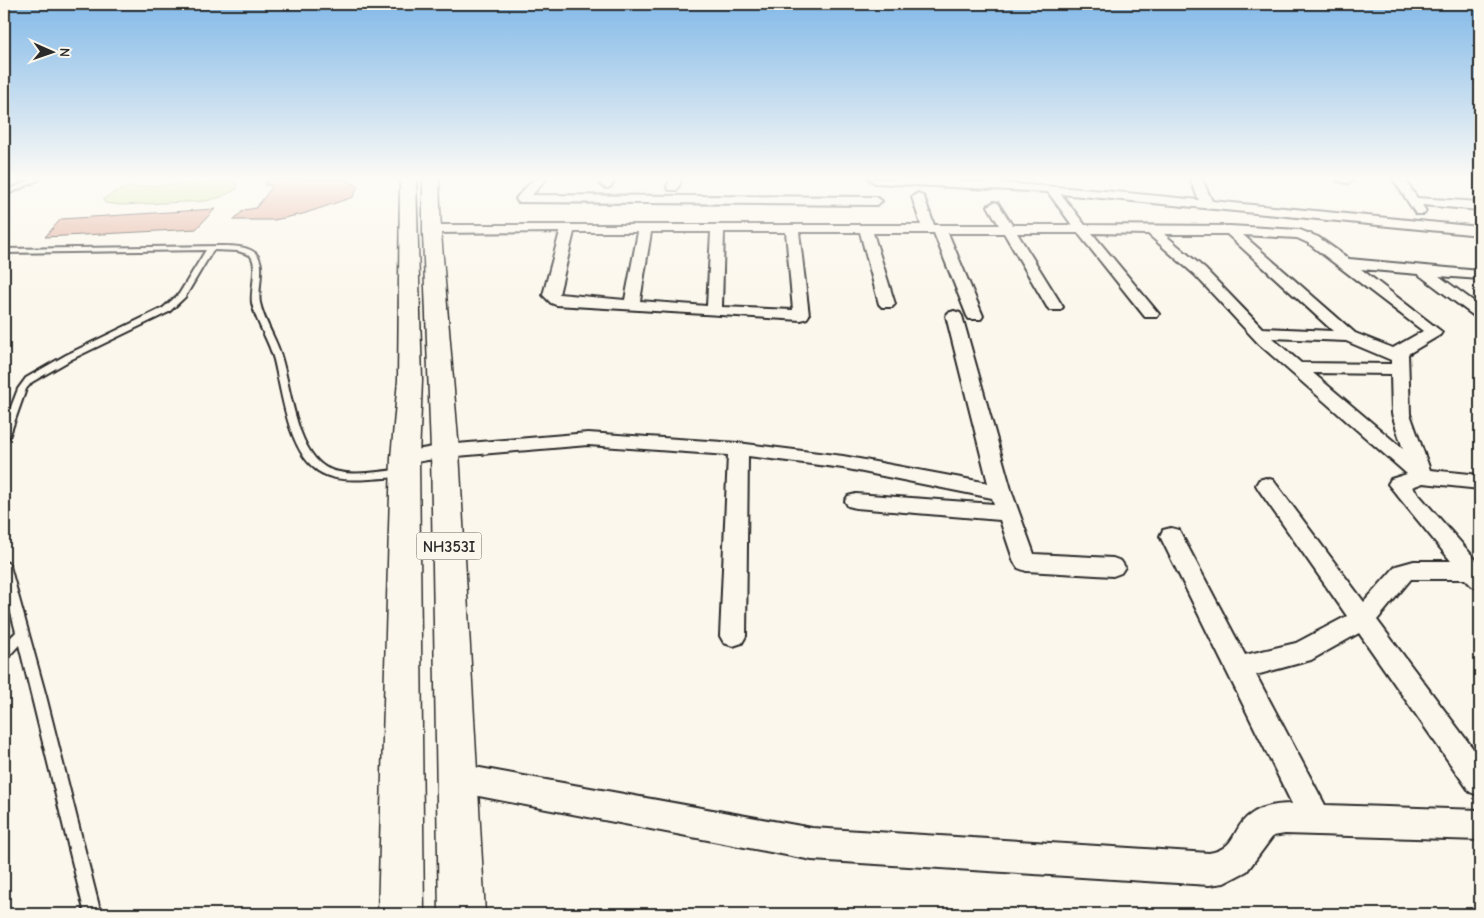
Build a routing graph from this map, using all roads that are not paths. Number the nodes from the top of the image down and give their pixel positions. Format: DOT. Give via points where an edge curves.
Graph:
graph roads {
  1 [pos="408,222"];
  2 [pos="432,222"];
  3 [pos="931,222"];
  4 [pos="1004,222"];
  5 [pos="1076,222"];
  6 [pos="1389,222"];
  7 [pos="1429,222"];
  8 [pos="1432,226"];
  9 [pos="568,228"];
  10 [pos="645,228"];
  11 [pos="718,228"];
  12 [pos="792,228"];
  13 [pos="866,228"];
  14 [pos="934,228"];
  15 [pos="432,229"];
  16 [pos="1081,229"];
  17 [pos="1009,230"];
  18 [pos="1152,230"];
  19 [pos="1230,230"];
  20 [pos="1480,231"];
  21 [pos="210,249"];
  22 [pos="4,251"];
  23 [pos="1345,263"];
  24 [pos="1423,271"];
  25 [pos="1480,275"];
  26 [pos="887,304"];
  27 [pos="632,305"];
  28 [pos="1055,307"];
  29 [pos="714,311"];
  30 [pos="1480,313"];
  31 [pos="1151,314"];
  32 [pos="954,316"];
  33 [pos="975,316"];
  34 [pos="1258,333"];
  35 [pos="1349,336"];
  36 [pos="1400,363"];
  37 [pos="1297,368"];
  38 [pos="4,437"];
  39 [pos="738,449"];
  40 [pos="445,451"];
  41 [pos="405,465"];
  42 [pos="1422,476"];
  43 [pos="1480,482"];
  44 [pos="1266,485"];
  45 [pos="856,501"];
  46 [pos="1004,503"];
  47 [pos="1171,536"];
  48 [pos="4,566"];
  49 [pos="1113,567"];
  50 [pos="1477,573"];
  51 [pos="1363,619"];
  52 [pos="22,634"];
  53 [pos="734,636"];
  54 [pos="4,652"];
  55 [pos="1239,668"];
  56 [pos="458,778"];
  57 [pos="1480,782"];
  58 [pos="1316,820"];
  59 [pos="1480,825"];
  60 [pos="93,914"];
  61 [pos="401,914"];
  62 [pos="462,914"];
  1 -- 41 [label="highway, NH353I" via="410,380"];
  2 -- 15 [label="highway, NH353I"];
  3 -- 14 [label="street"];
  4 -- 17 [label="street"];
  5 -- 16 [label="street"];
  6 -- 8 [label="street"];
  7 -- 8 [label="street"];
  8 -- 20 [label="street"];
  9 -- 10 [label="street"];
  9 -- 15 [label="street"];
  9 -- 27 [label="street" via="551,295 556,300"];
  10 -- 11 [label="street"];
  10 -- 27 [label="street"];
  11 -- 12 [label="street"];
  11 -- 29 [label="street"];
  12 -- 13 [label="street"];
  12 -- 29 [label="street" via="801,315"];
  13 -- 14 [label="street"];
  13 -- 26 [label="street"];
  14 -- 17 [label="street"];
  14 -- 33 [label="street"];
  15 -- 40 [label="highway, NH353I"];
  16 -- 17 [label="street"];
  16 -- 18 [label="street"];
  16 -- 31 [label="street"];
  17 -- 28 [label="street"];
  18 -- 19 [label="street"];
  18 -- 34 [label="street" via="1200,272"];
  19 -- 23 [label="street" via="1300,234"];
  19 -- 35 [label="street"];
  21 -- 22 [label="lane"];
  21 -- 38 [label="lane" via="182,295 166,310 29,380 22,389"];
  21 -- 41 [label="lane" via="246,251 258,262 254,292 257,314 276,355 292,420 311,460 323,470 356,476"];
  23 -- 24 [label="street"];
  23 -- 36 [label="street" via="1434,332 1399,352"];
  24 -- 25 [label="street"];
  24 -- 30 [label="street"];
  27 -- 29 [label="street"];
  32 -- 46 [label="street"];
  34 -- 35 [label="street"];
  34 -- 37 [label="street"];
  35 -- 36 [label="street"];
  36 -- 37 [label="street"];
  36 -- 42 [label="street" via="1401,414"];
  37 -- 42 [label="street"];
  39 -- 40 [label="street" via="588,439"];
  39 -- 46 [label="street" via="843,462"];
  39 -- 53 [label="street"];
  40 -- 41 [label="street"];
  40 -- 56 [label="highway, NH353I"];
  41 -- 61 [label="highway, NH353I"];
  42 -- 43 [label="street"];
  42 -- 50 [label="street" via="1398,484"];
  44 -- 51 [label="street"];
  45 -- 46 [label="street"];
  46 -- 49 [label="street" via="1026,562"];
  47 -- 55 [label="street"];
  48 -- 52 [label="lane"];
  50 -- 51 [label="street" via="1404,572"];
  51 -- 55 [label="street" via="1302,652"];
  51 -- 57 [label="street"];
  52 -- 54 [label="lane"];
  52 -- 60 [label="lane"];
  55 -- 58 [label="street"];
  56 -- 58 [label="street" via="812,844 1209,869 1224,867 1236,860 1260,826 1270,821 1285,818"];
  56 -- 62 [label="highway, NH353I"];
  58 -- 59 [label="street"];
}
